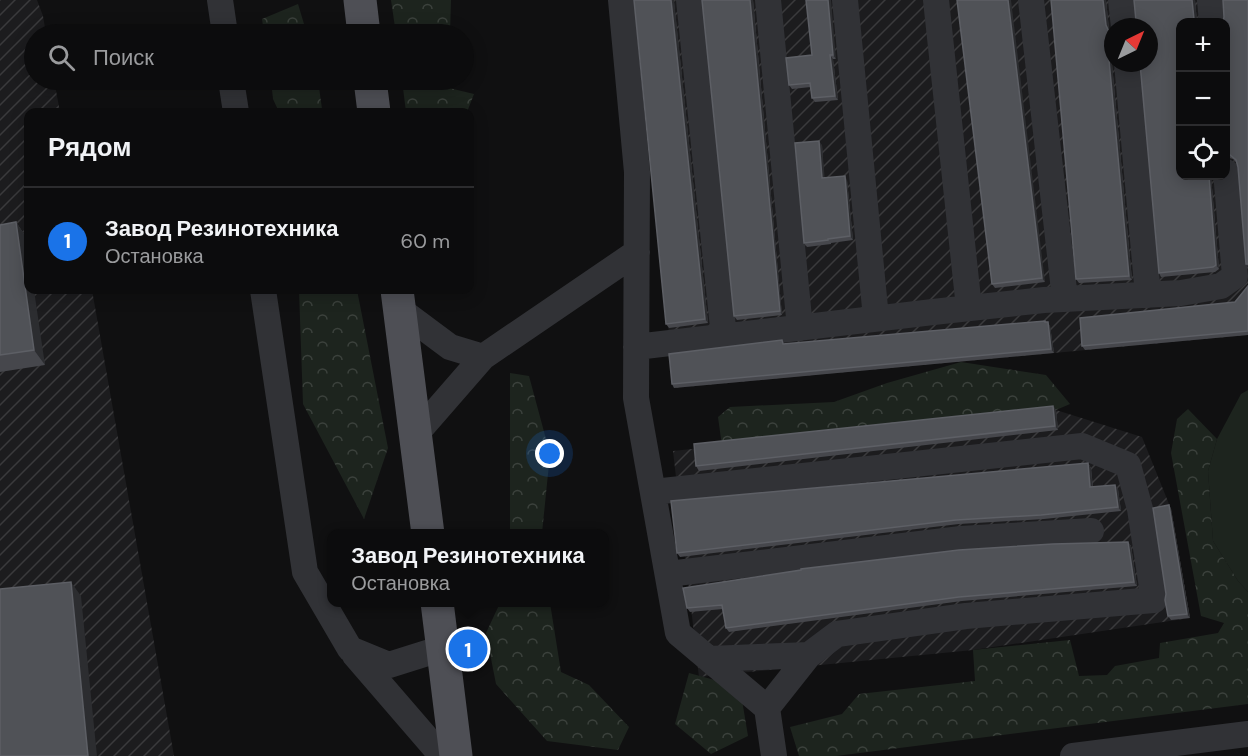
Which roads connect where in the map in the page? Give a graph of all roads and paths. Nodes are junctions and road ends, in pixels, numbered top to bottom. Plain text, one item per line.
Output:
1 (220, 0) edge
2 (360, 0) edge
3 (621, 0) edge
4 (689, 0) edge
5 (768, 0) edge
6 (845, 0) edge
7 (936, 0) edge
8 (1031, 0) edge
9 (1122, 0) edge
10 (1210, 0) edge
11 (1123, 18) edge
12 (1212, 18) edge
13 (224, 24) edge
14 (363, 24) edge
15 (1128, 72) edge
16 (233, 90) edge
17 (371, 90) edge
18 (235, 108) edge
19 (374, 108) edge
20 (1227, 180) edge
21 (637, 252) junction
22 (264, 294) edge
23 (1148, 295) junction
24 (398, 299) edge
25 (1065, 299) junction
26 (969, 308) junction
27 (876, 318) junction
28 (800, 328) junction
29 (724, 337) junction
30 (636, 347) junction
31 (483, 357) junction
32 (416, 434) junction
33 (653, 492) junction
34 (427, 529) edge
35 (1091, 531) dead end
36 (668, 574) junction
37 (438, 607) edge
38 (443, 648) junction
39 (350, 649) junction
40 (809, 655) junction
41 (709, 659) junction
42 (767, 708) junction
43 (1248, 734) edge
44 (442, 756) edge
45 (456, 756) edge
46 (774, 756) edge
47 (1073, 756) edge

1 - 13 street
2 - 14 main road
3 - 21 street
4 - 29 street
5 - 28 street
6 - 27 street
7 - 26 street
8 - 25 street
9 - 11 street
10 - 12 street
15 - 23 street
16 - 18 street
17 - 19 main road
20 - 23 street
21 - 30 street
21 - 31 street
22 - 39 street
23 - 25 street
24 - 31 street
24 - 32 main road
25 - 26 street
26 - 27 street
27 - 28 street
28 - 29 street
29 - 30 street
30 - 33 street
31 - 32 street
32 - 34 main road
33 - 36 street
33 - 40 street
35 - 36 street
36 - 41 street
37 - 38 main road
38 - 39 street
38 - 45 main road
39 - 44 street
40 - 41 street
40 - 42 street
41 - 42 street
42 - 46 street
43 - 47 street

